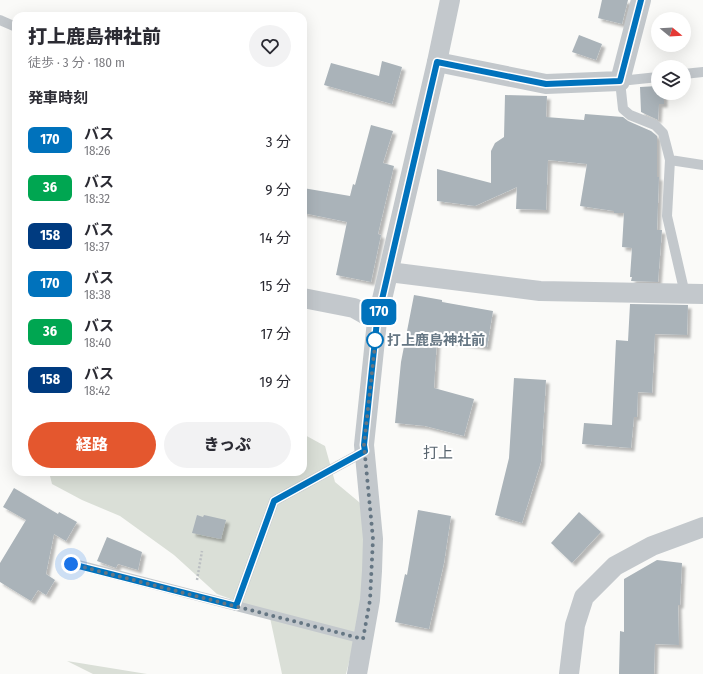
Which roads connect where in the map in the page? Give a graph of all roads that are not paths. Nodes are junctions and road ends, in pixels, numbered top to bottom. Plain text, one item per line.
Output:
1 (450, 0) edge
2 (641, 0) edge
3 (0, 20) edge
4 (12, 25) edge
5 (437, 62) junction
6 (703, 72) edge
7 (691, 73) edge
8 (651, 78) edge
9 (620, 81) junction
10 (670, 160) junction
11 (703, 165) edge
12 (388, 272) junction
13 (694, 294) edge
14 (307, 299) edge
15 (377, 321) junction
16 (365, 451) junction
17 (703, 528) edge
18 (71, 564) dead end
19 (236, 606) junction
20 (363, 639) junction
21 (356, 674) edge
22 (569, 674) edge

1 - 5 street
2 - 9 street
3 - 4 lane
5 - 9 street
5 - 12 street
6 - 7 lane
8 - 9 lane
9 - 10 lane
10 - 11 lane
10 - 13 lane
12 - 13 street
12 - 15 street
14 - 15 street
15 - 16 street
16 - 19 lane
16 - 20 street
17 - 22 street
18 - 19 lane
19 - 20 lane
20 - 21 street

